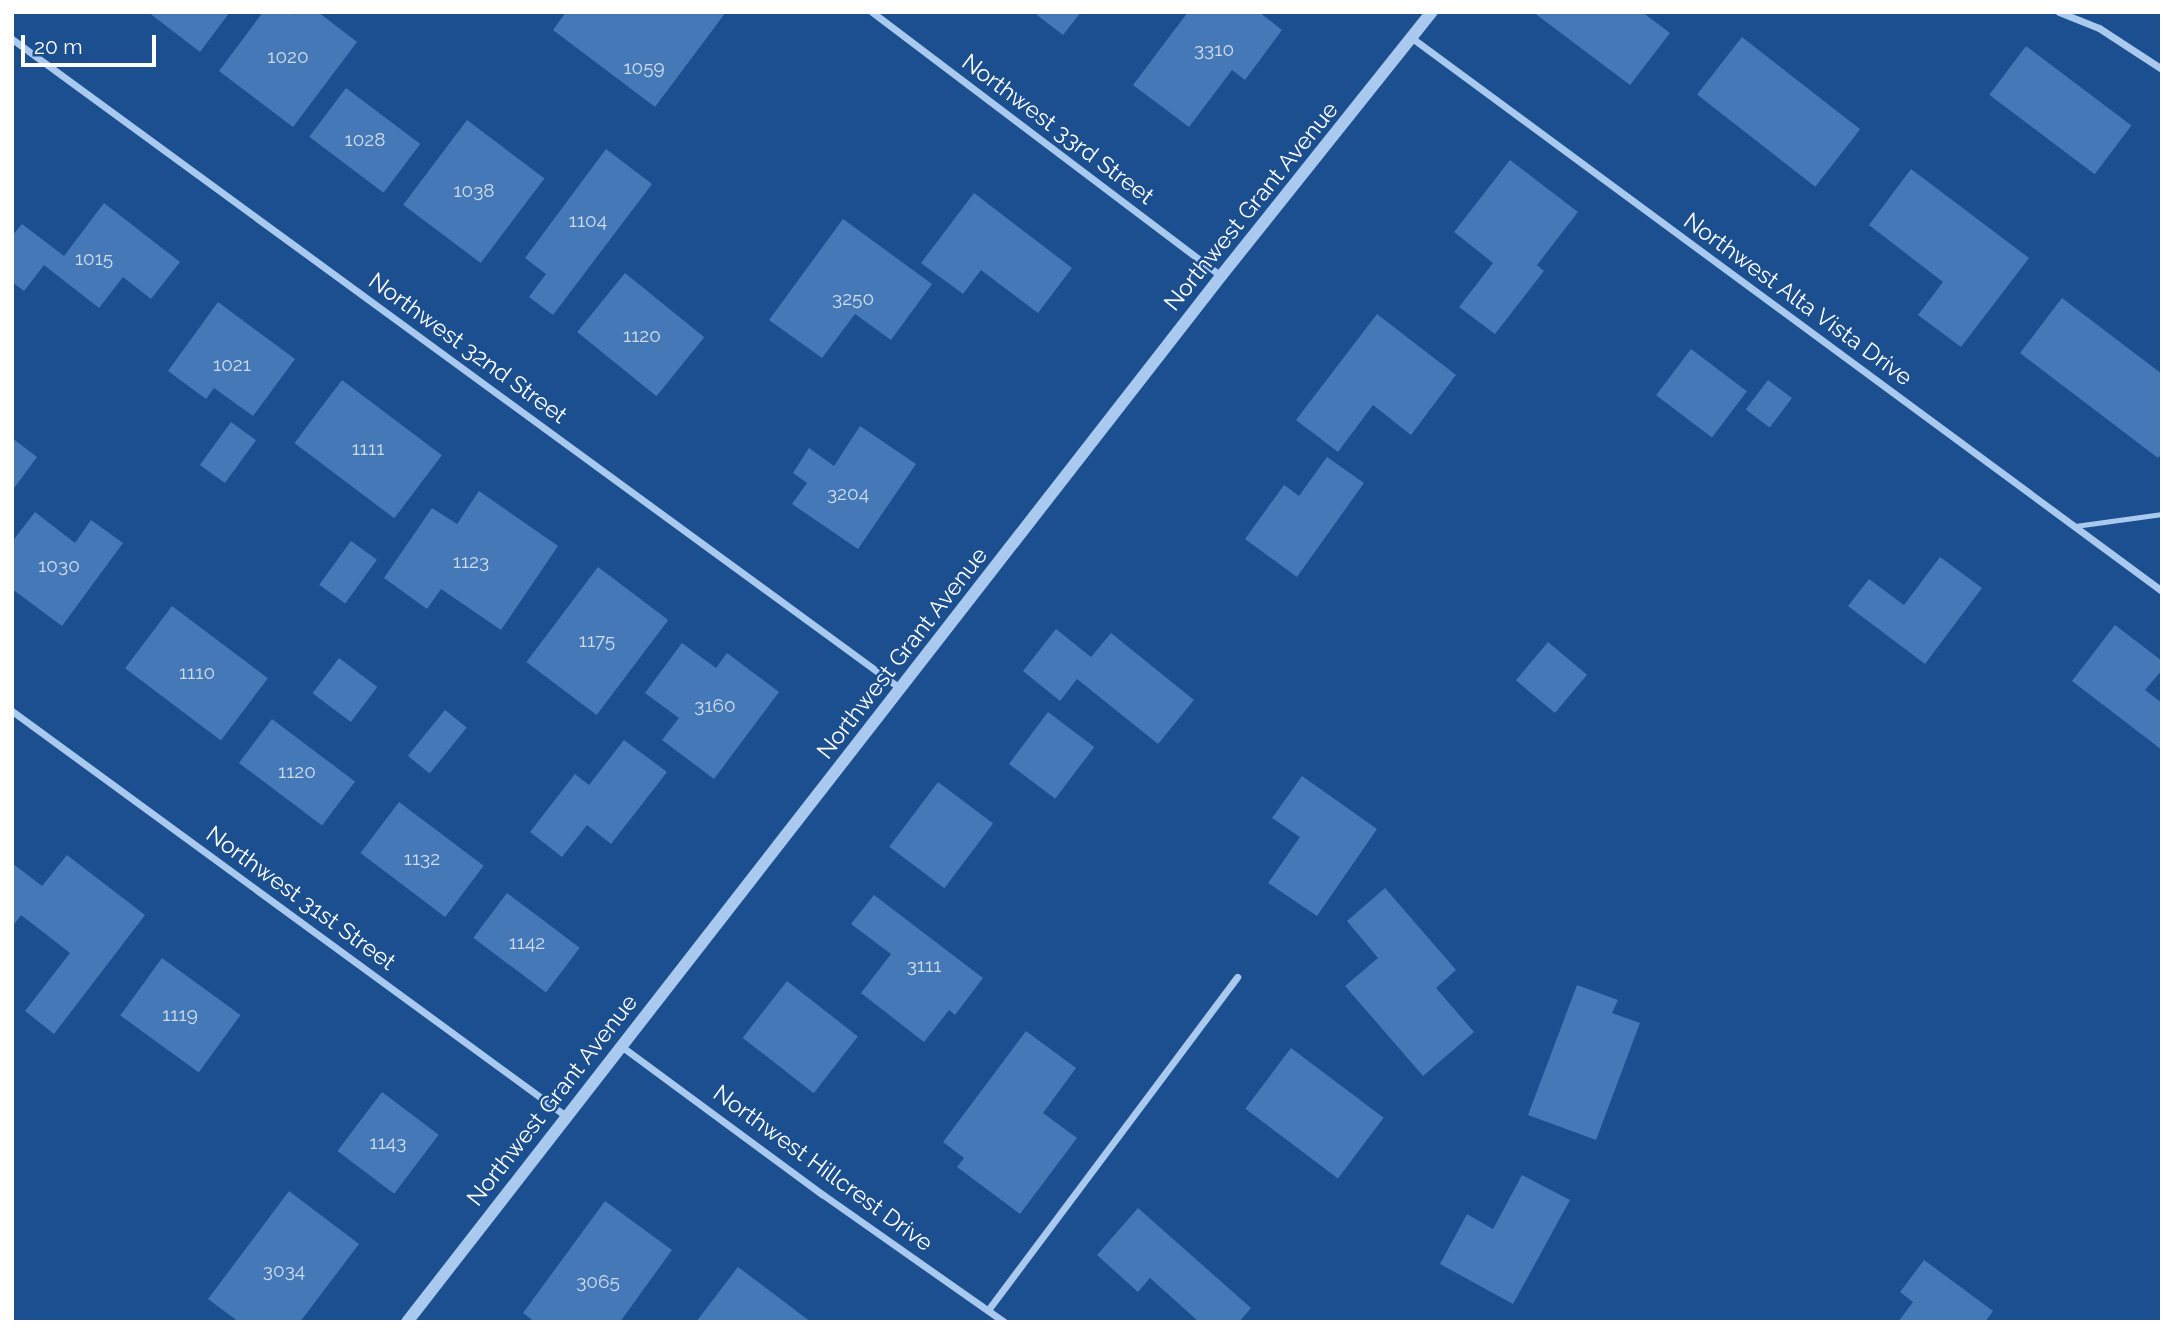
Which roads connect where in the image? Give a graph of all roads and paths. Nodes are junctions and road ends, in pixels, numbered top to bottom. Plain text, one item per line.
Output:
1 (872, 12) edge
2 (1432, 12) edge
3 (2059, 12) edge
4 (1412, 38) junction
5 (12, 39) edge
6 (2162, 69) edge
7 (1221, 276) junction
8 (2162, 514) edge
9 (2074, 526) junction
10 (2162, 591) edge
11 (901, 689) junction
12 (12, 711) edge
13 (1237, 977) dead end
14 (620, 1045) junction
15 (566, 1116) junction
16 (988, 1310) junction
17 (407, 1322) edge
18 (1004, 1322) edge

1 - 7 street, Northwest 33rd Street
2 - 4 street, Northwest Grant Avenue
3 - 6 street
4 - 7 street, Northwest Grant Avenue
4 - 9 street, Northwest Alta Vista Drive
5 - 11 street, Northwest 32nd Street
7 - 11 street, Northwest Grant Avenue
8 - 9 lane
9 - 10 street, Northwest Alta Vista Drive
11 - 14 street, Northwest Grant Avenue
12 - 15 street, Northwest 31st Street
13 - 16 street
14 - 15 street, Northwest Grant Avenue
14 - 16 street, Northwest Hillcrest Drive
15 - 17 street, Northwest Grant Avenue
16 - 18 street, Northwest Hillcrest Drive

